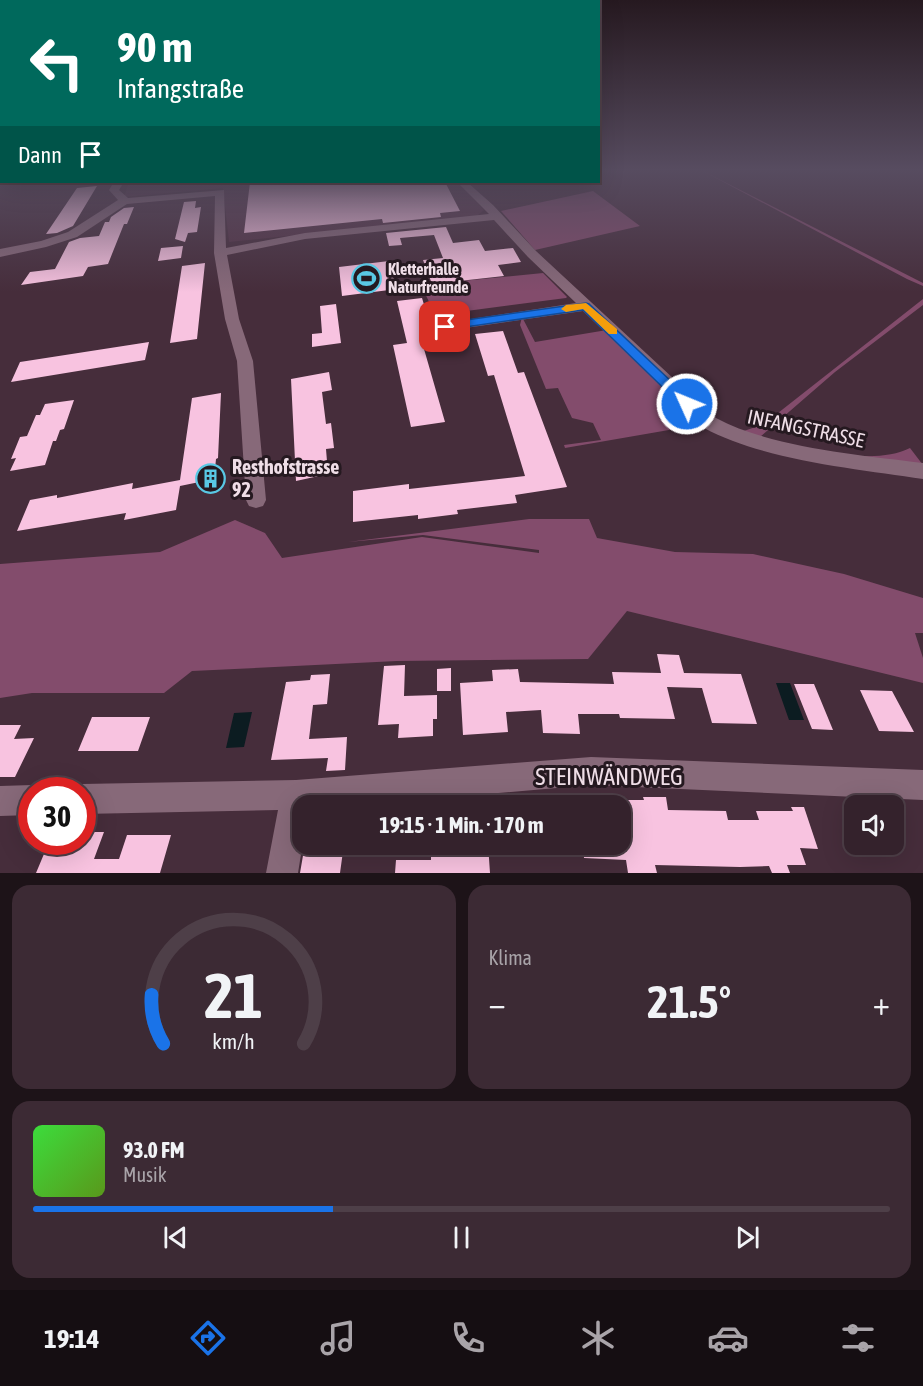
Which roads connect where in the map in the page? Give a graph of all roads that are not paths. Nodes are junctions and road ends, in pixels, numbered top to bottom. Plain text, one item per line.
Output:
1 (106, 210) edge
2 (220, 210) edge
3 (491, 210) edge
4 (497, 216) junction
5 (0, 253) edge
6 (220, 253) junction
7 (586, 306) junction
8 (445, 327) dead end
9 (923, 471) edge
10 (256, 500) dead end
11 (923, 785) edge
12 (292, 795) edge
13 (296, 795) edge
14 (96, 799) edge
15 (18, 800) edge
16 (0, 801) edge
17 (292, 817) edge
18 (282, 873) edge

1 - 5 street
2 - 6 street
3 - 4 street, INFANGSTRASSE
4 - 6 street
4 - 7 street, INFANGSTRASSE
6 - 10 street
7 - 8 street
7 - 9 street, INFANGSTRASSE
11 - 13 street, STEINWÄNDWEG
12 - 14 street, STEINWÄNDWEG
15 - 16 street
17 - 18 street

